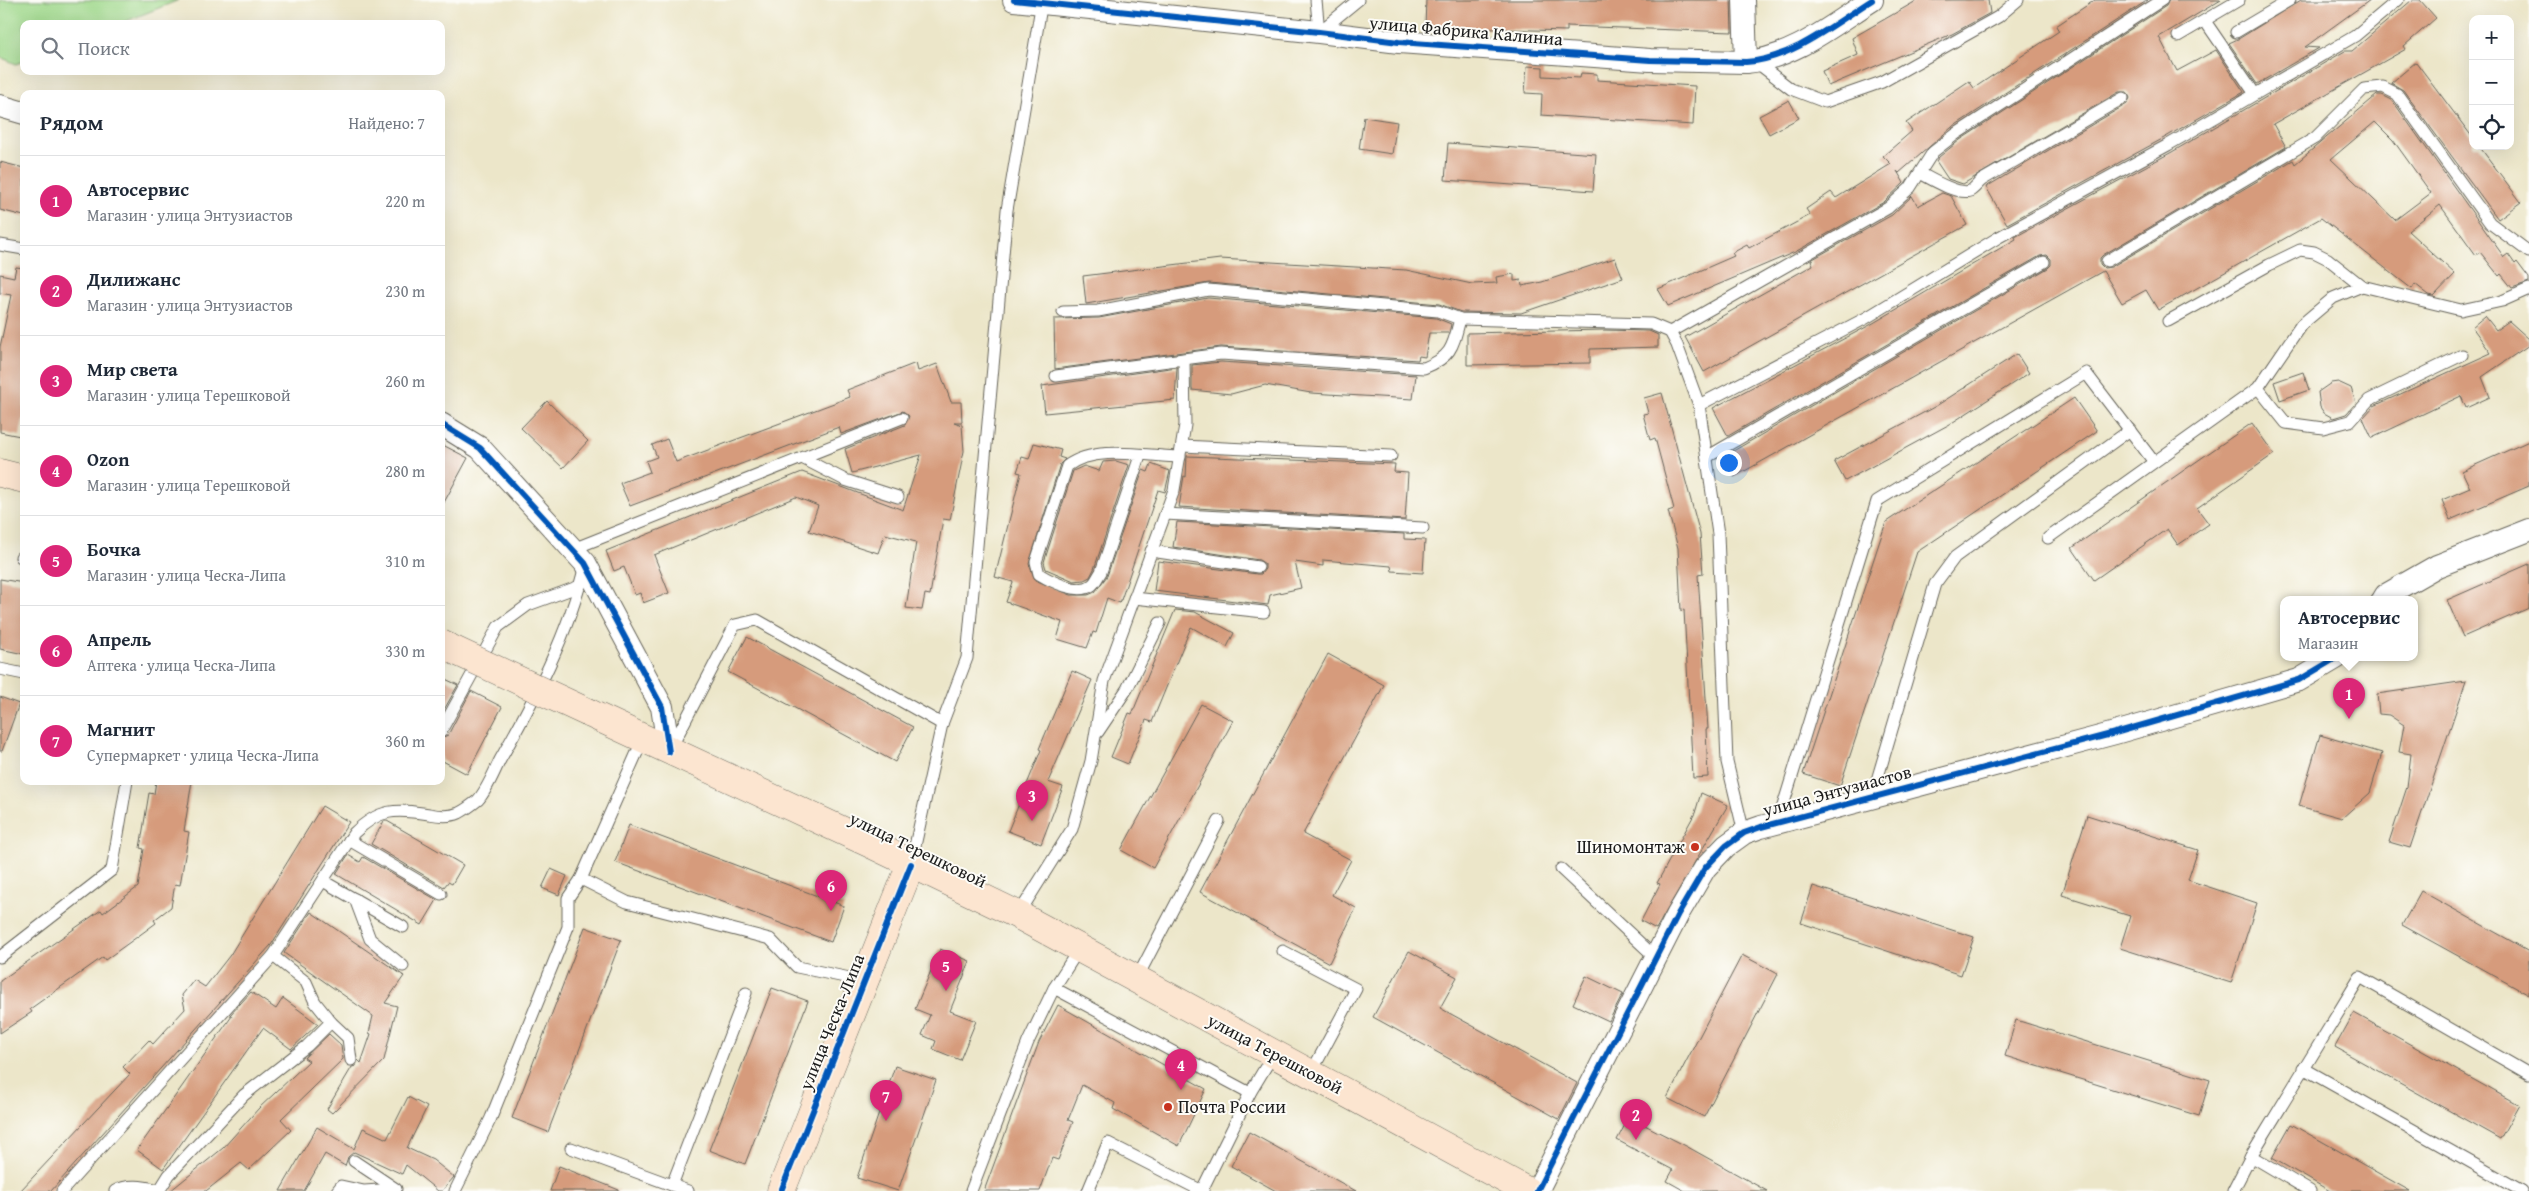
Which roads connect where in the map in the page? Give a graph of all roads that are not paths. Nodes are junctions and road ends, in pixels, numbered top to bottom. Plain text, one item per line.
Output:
1 (1014, 0) edge
2 (1316, 0) edge
3 (1358, 0) edge
4 (1744, 0) edge
5 (1872, 0) edge
6 (2018, 0) edge
7 (2162, 0) edge
8 (2239, 0) edge
9 (2290, 0) edge
10 (2398, 0) edge
11 (1042, 2) junction
12 (2205, 21) junction
13 (1319, 32) junction
14 (2236, 32) dead end
15 (2178, 36) dead end
16 (1751, 62) junction
17 (2255, 94) junction
18 (2124, 98) dead end
19 (0, 106) edge
20 (20, 112) edge
21 (1920, 173) junction
22 (0, 244) edge
23 (20, 248) edge
24 (2529, 252) edge
25 (2107, 261) dead end
26 (2044, 262) dead end
27 (2362, 286) junction
28 (2529, 288) edge
29 (1062, 312) dead end
30 (1460, 319) junction
31 (2168, 322) dead end
32 (1670, 332) junction
33 (2462, 355) dead end
34 (1184, 359) junction
35 (1056, 376) dead end
36 (2258, 388) junction
37 (1699, 405) junction
38 (902, 418) dead end
39 (445, 426) edge
40 (2130, 430) junction
41 (1181, 452) junction
42 (1140, 456) junction
43 (1391, 456) dead end
44 (802, 458) junction
45 (1707, 458) junction
46 (2154, 462) junction
47 (0, 472) edge
48 (20, 478) edge
49 (898, 497) dead end
50 (1165, 514) junction
51 (1423, 528) dead end
52 (2529, 530) edge
53 (2048, 538) dead end
54 (1151, 551) junction
55 (579, 556) junction
56 (1258, 567) dead end
57 (580, 586) junction
58 (2385, 596) edge
59 (1134, 598) junction
60 (1264, 612) dead end
61 (1160, 623) dead end
62 (445, 646) edge
63 (2331, 661) edge
64 (0, 670) edge
65 (20, 673) edge
66 (445, 724) edge
67 (942, 724) junction
68 (1095, 736) junction
69 (643, 739) junction
70 (669, 752) junction
71 (126, 785) edge
72 (1872, 797) junction
73 (1219, 821) dead end
74 (1778, 822) junction
75 (1744, 833) junction
76 (349, 840) junction
77 (911, 864) junction
78 (1561, 868) dead end
79 (581, 879) junction
80 (322, 881) junction
81 (441, 894) dead end
82 (355, 900) junction
83 (1018, 915) junction
84 (403, 927) dead end
85 (1079, 949) junction
86 (1283, 951) dead end
87 (273, 956) junction
88 (0, 957) edge
89 (1655, 957) junction
90 (403, 966) dead end
91 (1136, 980) junction
92 (864, 981) junction
93 (1054, 988) junction
94 (746, 993) dead end
95 (331, 1022) junction
96 (1274, 1053) junction
97 (351, 1060) dead end
98 (2303, 1068) junction
99 (1311, 1073) junction
100 (2529, 1074) edge
101 (1250, 1092) junction
102 (571, 1148) dead end
103 (2250, 1156) junction
104 (354, 1161) dead end
105 (672, 1185) junction
106 (399, 1190) edge
107 (62, 1191) edge
108 (114, 1191) edge
109 (159, 1191) edge
110 (337, 1191) edge
111 (455, 1191) edge
112 (688, 1191) edge
113 (781, 1191) edge
114 (971, 1191) edge
115 (1088, 1191) edge
116 (1203, 1191) edge
117 (1527, 1191) edge
118 (1537, 1191) edge
119 (2233, 1191) edge
120 (2310, 1191) edge
121 (2522, 1191) edge

1 - 11 street, улица Фабрика Калиниа
2 - 13 lane
3 - 13 lane
4 - 16 street
5 - 16 street, улица Фабрика Калиниа
6 - 16 lane
7 - 21 lane
8 - 12 lane
9 - 14 lane
10 - 17 lane
11 - 13 street, улица Фабрика Калиниа
11 - 67 lane
12 - 15 lane
12 - 17 lane
13 - 16 street, улица Фабрика Калиниа
17 - 37 lane
18 - 21 lane
19 - 20 street
21 - 32 lane
22 - 23 lane
24 - 25 lane
26 - 45 lane
27 - 28 lane
27 - 31 lane
27 - 36 lane
29 - 30 lane
30 - 32 lane
30 - 34 lane
32 - 37 lane
33 - 36 lane
34 - 35 lane
34 - 41 lane
36 - 46 lane
37 - 45 lane
38 - 44 lane
39 - 55 street
40 - 46 lane
40 - 72 lane
40 - 74 lane
41 - 42 lane
41 - 43 lane
41 - 50 lane
42 - 42 lane
44 - 49 lane
44 - 55 lane
45 - 75 lane
46 - 53 lane
47 - 48 main road
50 - 51 lane
50 - 54 lane
52 - 58 street
54 - 56 lane
54 - 59 lane
55 - 57 lane
55 - 70 street
57 - 66 lane
57 - 76 lane
59 - 60 lane
59 - 68 lane
61 - 68 lane
62 - 69 main road, улица Терешковой, bridge
63 - 72 street, улица Энтузиастов
64 - 65 lane
67 - 70 lane
67 - 77 lane
68 - 83 lane
69 - 70 main road, улица Терешковой
69 - 79 lane
70 - 77 main road, улица Терешковой
71 - 88 lane
72 - 74 street, улица Энтузиастов
73 - 91 lane
74 - 75 street, улица Энтузиастов
75 - 89 street, улица Энтузиастов
76 - 80 lane
76 - 81 lane
77 - 83 main road, улица Терешковой
77 - 92 main road, улица Ческа-Липа
78 - 89 lane
79 - 92 lane
79 - 111 lane
80 - 82 lane
80 - 87 lane
82 - 84 lane
82 - 90 lane
83 - 85 main road, улица Терешковой
85 - 91 main road, улица Терешковой
85 - 93 lane
86 - 99 lane
87 - 95 lane
87 - 107 lane
89 - 118 street, улица Энтузиастов
91 - 96 main road, улица Терешковой
92 - 113 main road, улица Ческа-Липа
93 - 101 lane
93 - 114 lane
94 - 105 lane
95 - 97 lane
95 - 109 lane
96 - 99 main road, улица Терешковой
96 - 101 lane
98 - 100 lane
98 - 103 lane
98 - 121 lane
99 - 117 main road, улица Терешковой
101 - 116 lane
102 - 105 lane
103 - 119 lane
103 - 120 lane
104 - 106 lane
105 - 112 lane
106 - 110 lane
108 - 109 lane
115 - 116 lane

